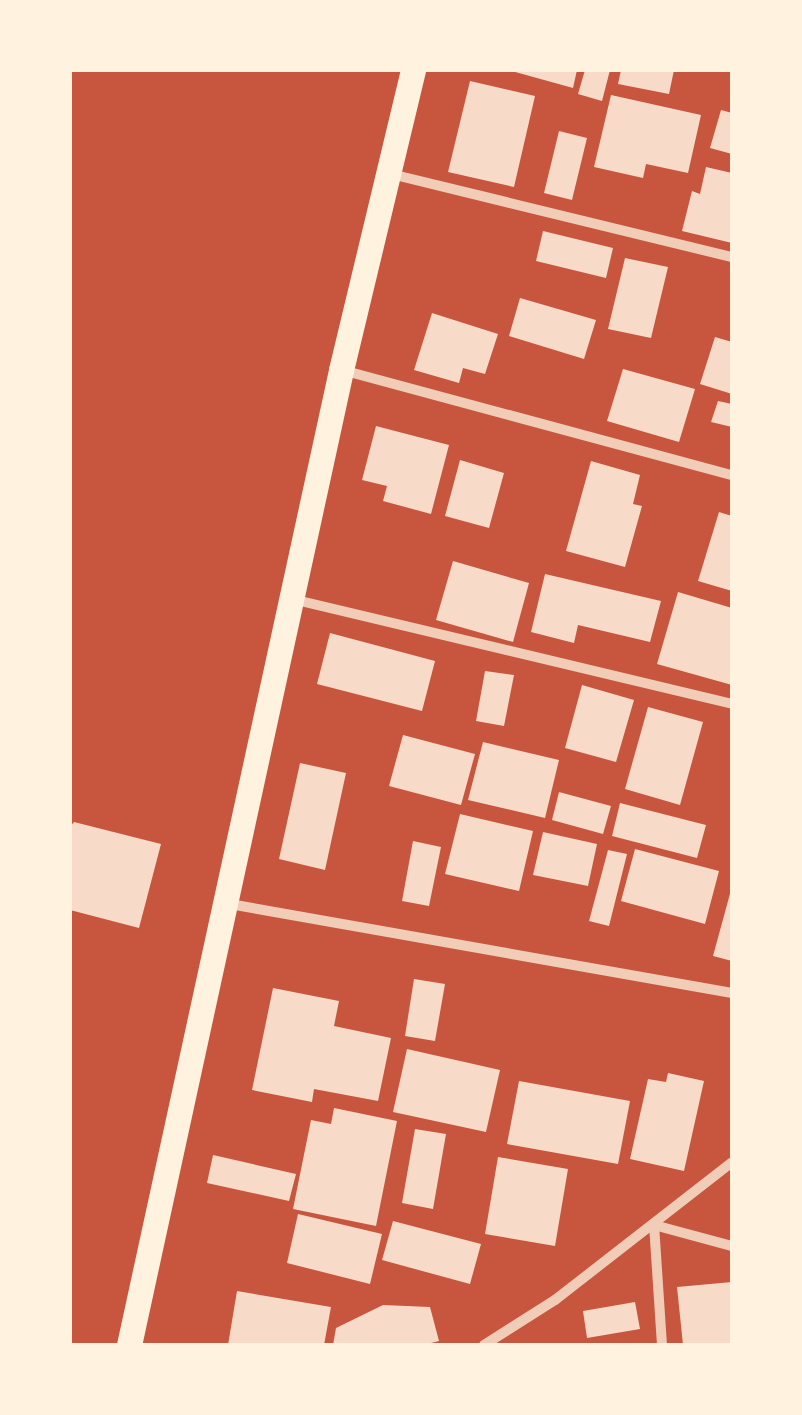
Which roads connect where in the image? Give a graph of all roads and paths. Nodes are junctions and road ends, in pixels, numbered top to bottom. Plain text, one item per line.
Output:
1 (413, 70) edge
2 (390, 173) junction
3 (732, 256) edge
4 (341, 370) junction
5 (732, 475) edge
6 (290, 598) junction
7 (732, 704) edge
8 (223, 903) junction
9 (732, 994) edge
10 (732, 1162) edge
11 (654, 1225) junction
12 (732, 1246) edge
13 (129, 1345) edge
14 (484, 1345) edge
15 (662, 1345) edge

1 - 2 main road
2 - 3 street
2 - 4 main road
4 - 5 street
4 - 6 main road
6 - 7 street
6 - 8 main road
8 - 9 street
8 - 13 main road
10 - 11 street
11 - 12 street
11 - 14 street
11 - 15 street

